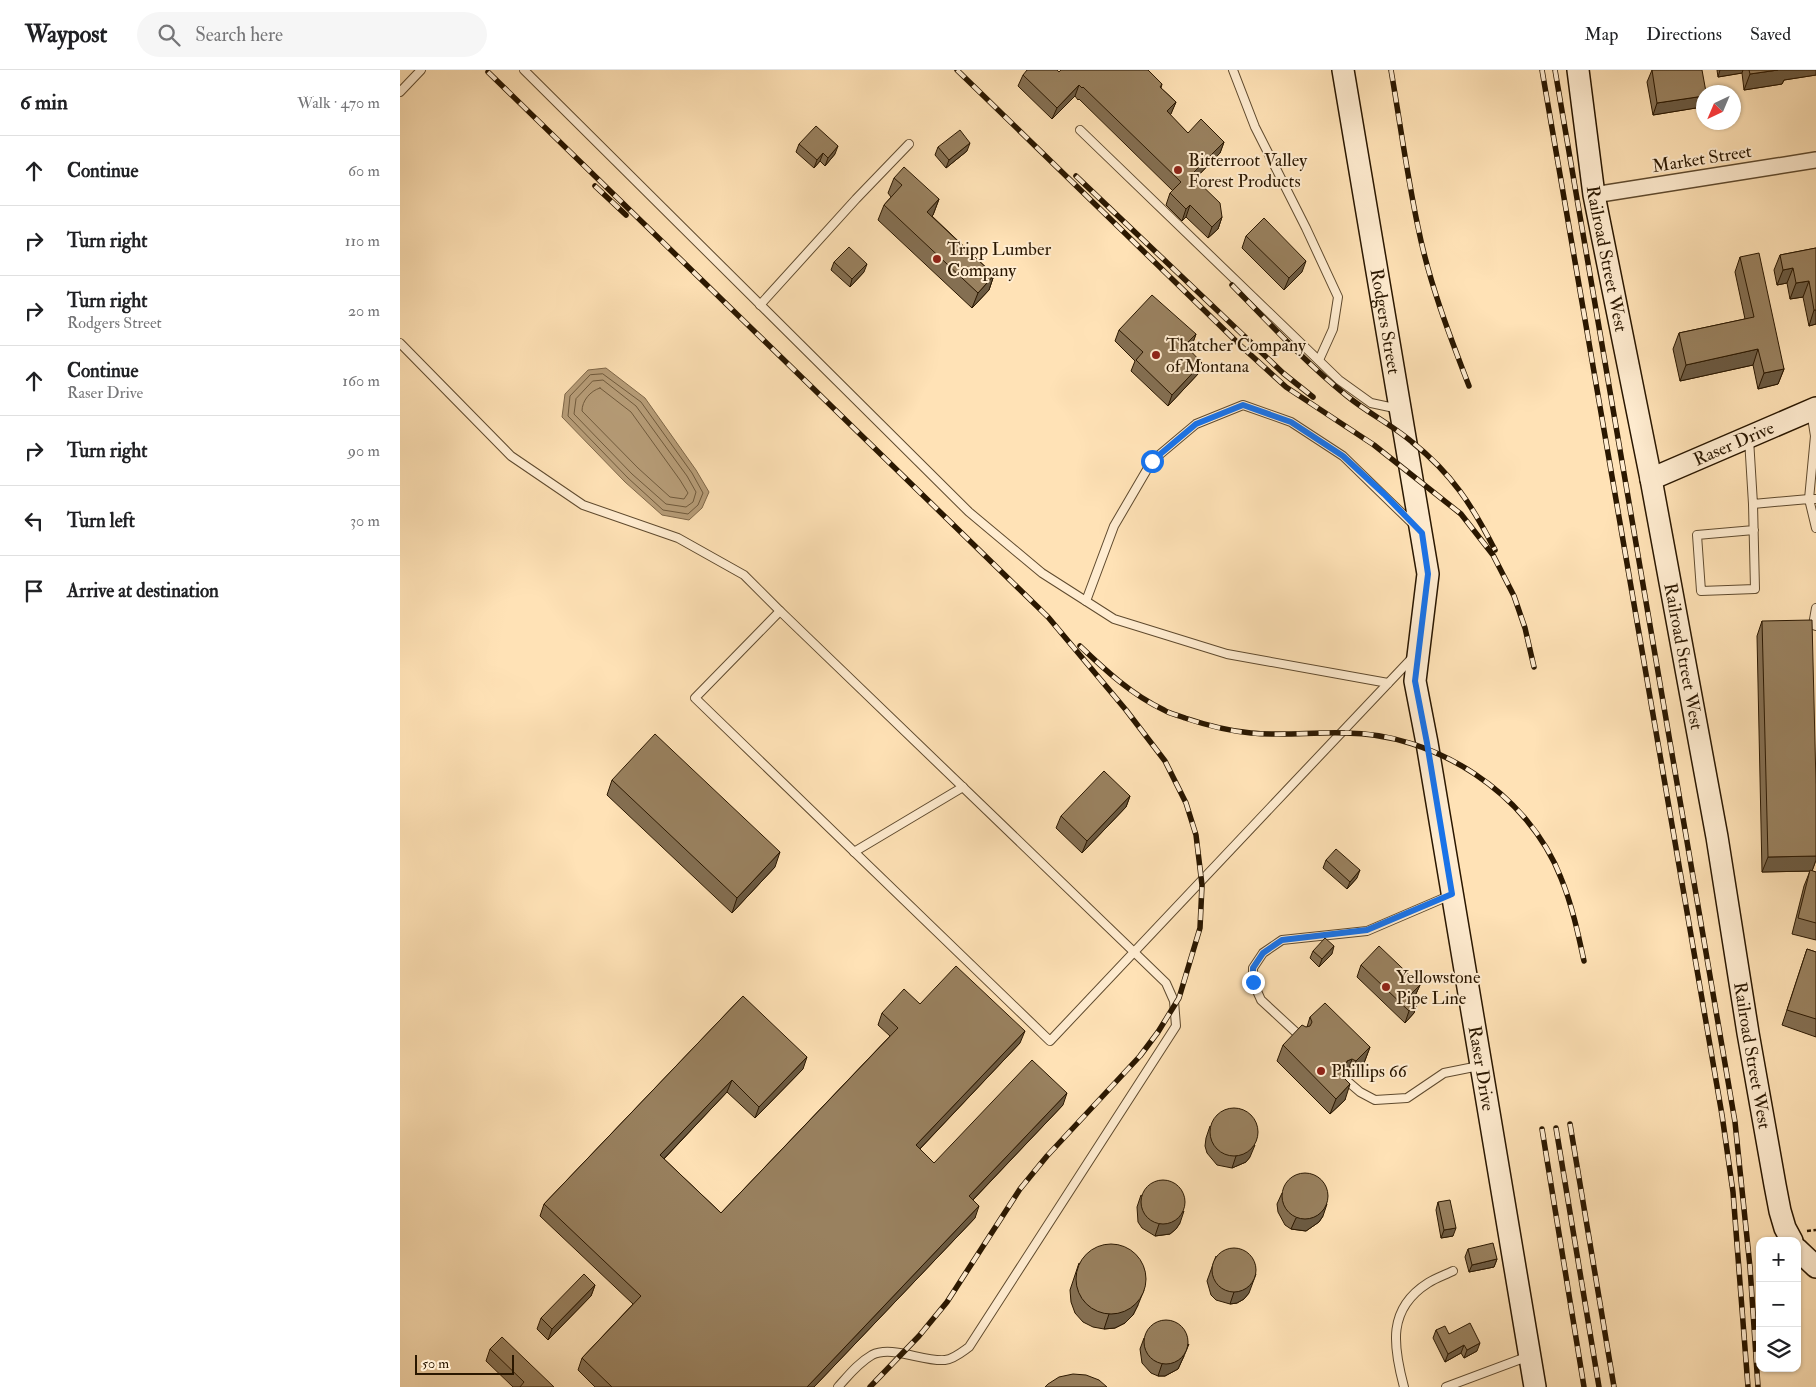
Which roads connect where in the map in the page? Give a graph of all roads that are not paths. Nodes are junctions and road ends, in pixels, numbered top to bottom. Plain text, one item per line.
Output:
1 (421, 70) edge
2 (524, 70) edge
3 (1233, 70) edge
4 (1343, 70) edge
5 (1578, 70) edge
6 (400, 92) edge
7 (1080, 130) dead end
8 (910, 144) dead end
9 (1816, 160) edge
10 (1594, 195) junction
11 (760, 305) junction
12 (400, 342) edge
13 (1319, 360) junction
14 (1813, 409) edge
15 (1401, 410) junction
16 (1815, 436) edge
17 (1749, 437) junction
18 (1651, 479) junction
19 (1812, 499) edge
20 (1753, 504) junction
21 (1816, 528) edge
22 (1754, 530) junction
23 (1422, 533) junction
24 (1428, 574) joint
25 (1086, 601) junction
26 (1816, 608) edge
27 (780, 612) junction
28 (1816, 626) edge
29 (1419, 650) junction
30 (1388, 683) junction
31 (963, 787) junction
32 (854, 852) junction
33 (1452, 894) junction
34 (1134, 952) junction
35 (1301, 1037) edge
36 (1481, 1066) junction
37 (1346, 1080) edge
38 (1796, 1237) edge
39 (1801, 1243) edge
40 (1816, 1267) edge
41 (1453, 1271) dead end
42 (1528, 1356) junction
43 (838, 1387) edge
44 (1404, 1387) edge
45 (1446, 1387) edge
46 (1535, 1387) edge

1 - 6 lane
2 - 11 lane
3 - 13 lane
4 - 15 street, Rodgers Street
5 - 10 street, Railroad Street West
7 - 13 lane
8 - 11 lane
9 - 10 street, Market Street
10 - 18 street, Railroad Street West
11 - 25 lane
12 - 27 lane
13 - 15 lane
14 - 16 lane
14 - 17 street, Raser Drive
15 - 23 street, Rodgers Street
16 - 19 lane
17 - 18 street, Raser Drive
17 - 20 lane
18 - 38 street, Railroad Street West
19 - 20 lane
19 - 21 lane
20 - 22 lane
22 - 22 lane
23 - 24 street, Rodgers Street
23 - 25 lane
24 - 29 street, Raser Drive
25 - 30 lane
26 - 28 lane
27 - 31 lane
27 - 32 lane
29 - 30 lane
29 - 33 street, Raser Drive
30 - 34 lane
31 - 32 lane
31 - 34 lane
32 - 34 lane
33 - 35 lane
33 - 36 street, Raser Drive
34 - 43 lane
36 - 37 lane
36 - 42 street, Raser Drive
39 - 40 street, Railroad Street West
41 - 44 lane
42 - 45 lane
42 - 46 street, Raser Drive

